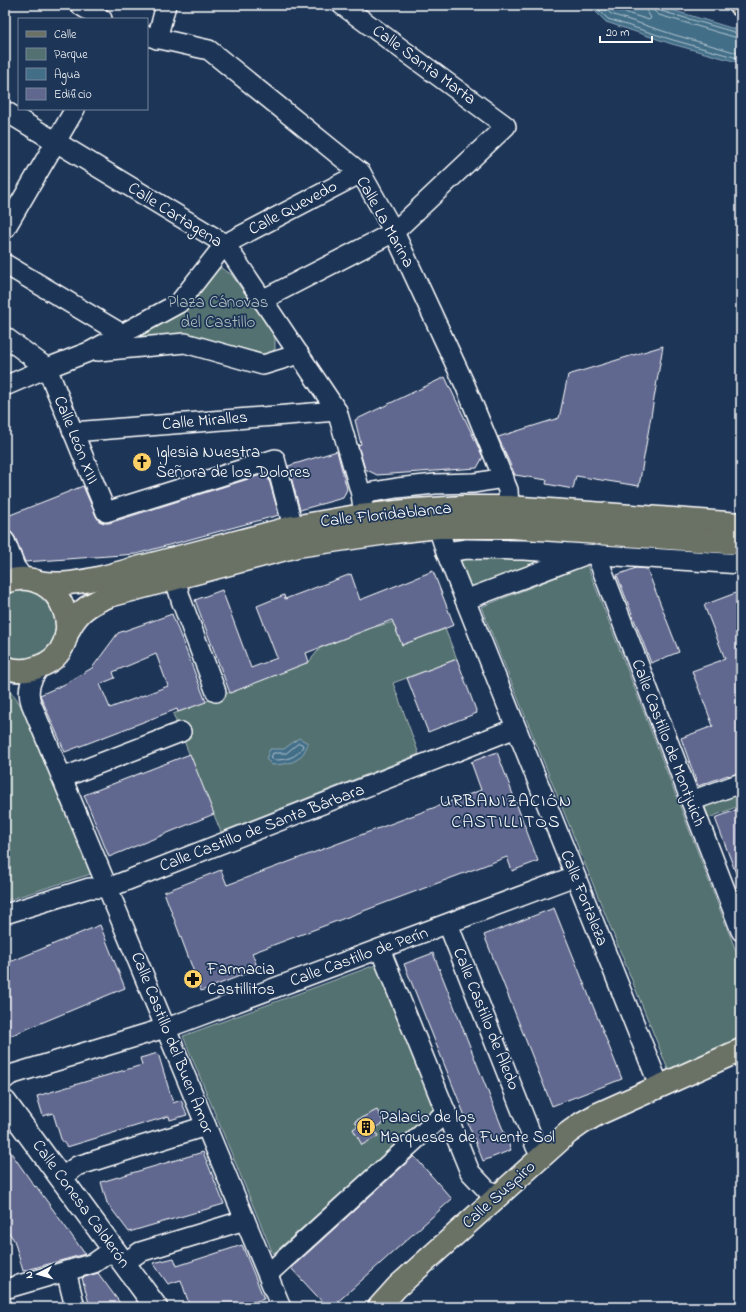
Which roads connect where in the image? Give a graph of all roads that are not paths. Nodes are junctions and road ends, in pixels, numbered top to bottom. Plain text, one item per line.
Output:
1 (80, 5) edge
2 (166, 5) edge
3 (342, 5) edge
4 (100, 18) edge
5 (152, 38) edge
6 (74, 110) edge
7 (5, 111) edge
8 (56, 142) junction
9 (361, 173) junction
10 (5, 229) edge
11 (394, 232) junction
12 (225, 244) junction
13 (5, 264) edge
14 (262, 300) junction
15 (122, 334) junction
16 (5, 337) edge
17 (91, 351) junction
18 (299, 354) junction
19 (47, 368) junction
20 (5, 386) edge
21 (337, 411) junction
22 (72, 432) junction
23 (504, 478) junction
24 (362, 505) junction
25 (509, 507) junction
26 (741, 524) edge
27 (293, 526) junction
28 (438, 528) junction
29 (5, 541) edge
30 (741, 543) edge
31 (446, 552) junction
32 (592, 554) junction
33 (741, 564) edge
34 (175, 578) junction
35 (17, 580) edge
36 (466, 600) junction
37 (66, 636) junction
38 (41, 666) junction
39 (5, 667) edge
40 (216, 692) dead end
41 (516, 728) junction
42 (181, 732) dead end
43 (62, 778) junction
44 (741, 783) edge
45 (691, 801) junction
46 (575, 876) junction
47 (108, 888) junction
48 (5, 914) edge
49 (448, 924) junction
50 (741, 931) edge
51 (380, 949) junction
52 (166, 1028) junction
53 (741, 1050) edge
54 (5, 1079) edge
55 (663, 1085) junction
56 (5, 1102) edge
57 (446, 1112) junction
58 (206, 1126) junction
59 (549, 1150) junction
60 (61, 1178) junction
61 (500, 1194) junction
62 (245, 1220) junction
63 (119, 1256) junction
64 (66, 1271) junction
65 (268, 1274) junction
66 (5, 1289) edge
67 (75, 1307) edge
68 (156, 1307) edge
69 (281, 1307) edge
70 (379, 1307) edge

1 - 4 street
2 - 5 street
3 - 11 street, Calle Santa Marta
5 - 9 street, Calle La Marina
6 - 8 street
7 - 8 street, Calle Cartagena
8 - 10 street
8 - 12 street, Calle Cartagena
9 - 11 street, Calle La Marina
9 - 12 street, Calle Quevedo
11 - 14 street
11 - 23 street, Calle La Marina
12 - 14 street, Calle Cartagena
12 - 15 street
13 - 15 street
14 - 18 street, Calle Cartagena
15 - 17 street
16 - 19 street
17 - 18 street
17 - 19 street
18 - 21 street, Calle Cartagena
19 - 20 street
19 - 22 street, Calle León XIII
21 - 22 street, Calle Miralles
21 - 24 street, Calle Cartagena
22 - 27 street, Calle León XIII
23 - 24 street
23 - 25 street, Calle La Marina
24 - 25 main road, Calle Floridablanca
24 - 27 main road, Calle Floridablanca
25 - 26 main road, Calle Floridablanca
27 - 35 main road, Calle Floridablanca
28 - 30 main road, Calle Floridablanca
28 - 31 street, Calle Fortaleza
28 - 34 main road, Calle Floridablanca
29 - 35 street
31 - 32 street
31 - 36 street, Calle Fortaleza
32 - 33 street
32 - 36 street
32 - 45 street, Calle Castillo de Montjuich
34 - 37 main road, Calle Floridablanca
34 - 40 street
35 - 37 main road
36 - 41 street, Calle Fortaleza
37 - 38 main road, Calle Floridablanca
38 - 39 main road
38 - 43 street, Calle Castillo del Buen Amor
41 - 46 street, Calle Fortaleza
41 - 47 street, Calle Castillo de Santa Bárbara
42 - 43 street
43 - 47 street, Calle Castillo del Buen Amor
44 - 45 street
45 - 50 street, Calle Castillo de Montjuich
46 - 49 street, Calle Castillo de Perín
46 - 55 street, Calle Fortaleza
47 - 48 street, Calle Castillo de Santa Bárbara
47 - 52 street, Calle Castillo del Buen Amor
49 - 51 street, Calle Castillo de Perín
49 - 59 street, Calle Castillo de Aledo
51 - 52 street, Calle Castillo de Perín
51 - 57 street
52 - 54 street, Calle Castillo de Perín
52 - 58 street, Calle Castillo del Buen Amor
53 - 55 main road, Calle Suspiro
55 - 59 main road, Calle Suspiro
56 - 60 main road, Calle Conesa Calderón
57 - 61 street
57 - 65 street
58 - 60 street
58 - 62 street, Calle Castillo del Buen Amor
59 - 61 main road, Calle Suspiro
60 - 63 main road, Calle Conesa Calderón
61 - 70 main road, Calle Suspiro
62 - 63 street
62 - 65 street, Calle Castillo del Buen Amor
63 - 64 street
63 - 68 main road, Calle Conesa Calderón
64 - 66 street
64 - 67 street
65 - 69 street, Calle Castillo del Buen Amor

